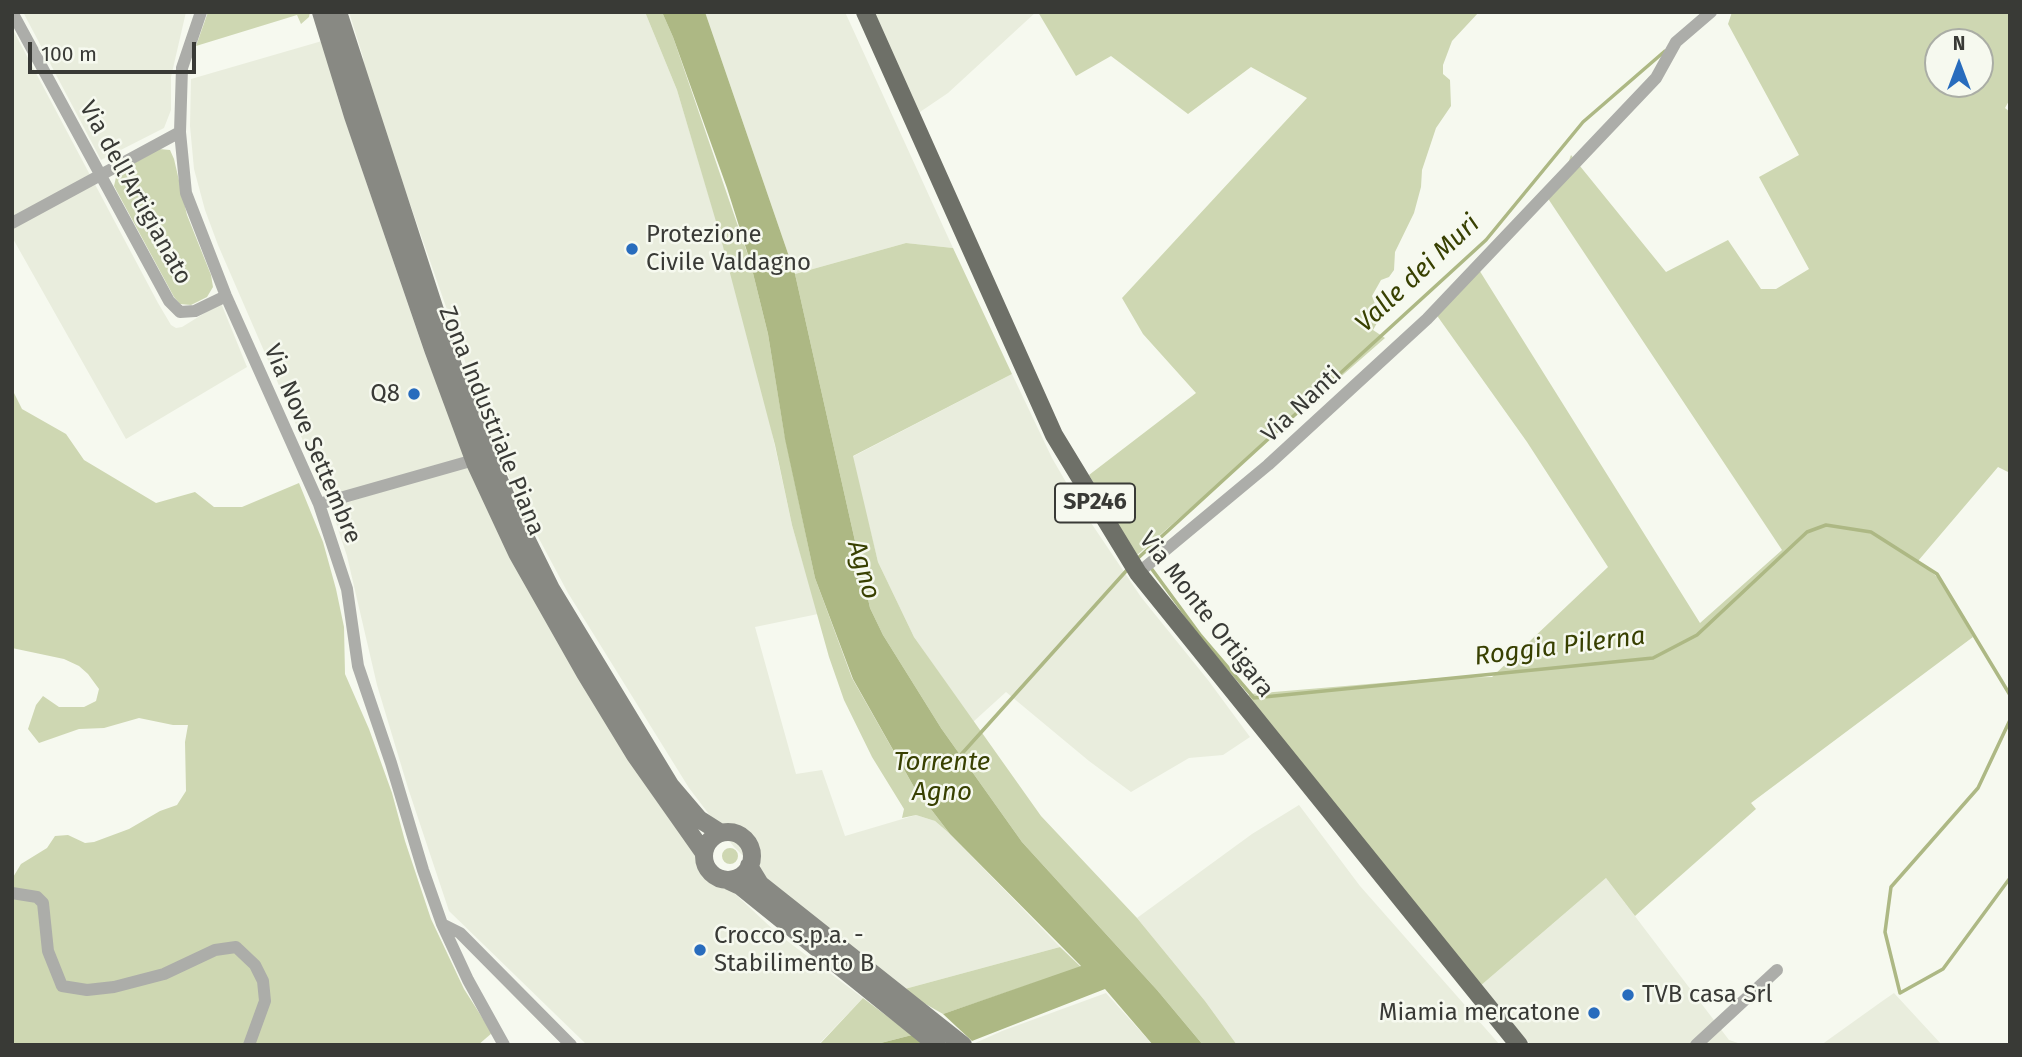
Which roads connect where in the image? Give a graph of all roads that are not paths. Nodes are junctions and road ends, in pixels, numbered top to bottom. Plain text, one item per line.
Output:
1 (12, 12) edge
2 (201, 12) edge
3 (321, 12) edge
4 (338, 12) edge
5 (865, 12) edge
6 (1711, 12) edge
7 (180, 132) junction
8 (102, 174) junction
9 (12, 223) edge
10 (226, 296) junction
11 (474, 460) junction
12 (319, 504) junction
13 (1138, 573) junction
14 (721, 833) junction
15 (704, 853) junction
16 (749, 866) junction
17 (727, 880) junction
18 (12, 893) edge
19 (442, 924) junction
20 (1777, 970) dead end
21 (936, 1037) edge
22 (249, 1045) edge
23 (504, 1045) edge
24 (571, 1045) edge
25 (963, 1045) edge
26 (1519, 1045) edge
27 (1696, 1045) edge

1 - 8 street, Via dell'Artigianato
2 - 7 street, Via Nove Settembre
3 - 11 main road, Zona Industriale Piana
4 - 14 main road, Zona Industriale Piana
5 - 13 main road, Via Monte Ortigara / SP246
6 - 13 street, Via Nanti
7 - 8 street
7 - 10 street, Via Nove Settembre
8 - 9 street
8 - 10 street, Via dell'Artigianato
10 - 12 street, Via Nove Settembre
11 - 12 street
11 - 15 main road, Zona Industriale Piana
12 - 19 street, Via Nove Settembre
13 - 26 main road, Via Monte Ortigara / SP246
14 - 15 main road
14 - 16 main road
15 - 17 main road
16 - 17 main road
16 - 21 main road
17 - 21 main road
18 - 22 street
19 - 23 street, Via Nove Settembre
19 - 24 street
20 - 27 street
21 - 25 main road

